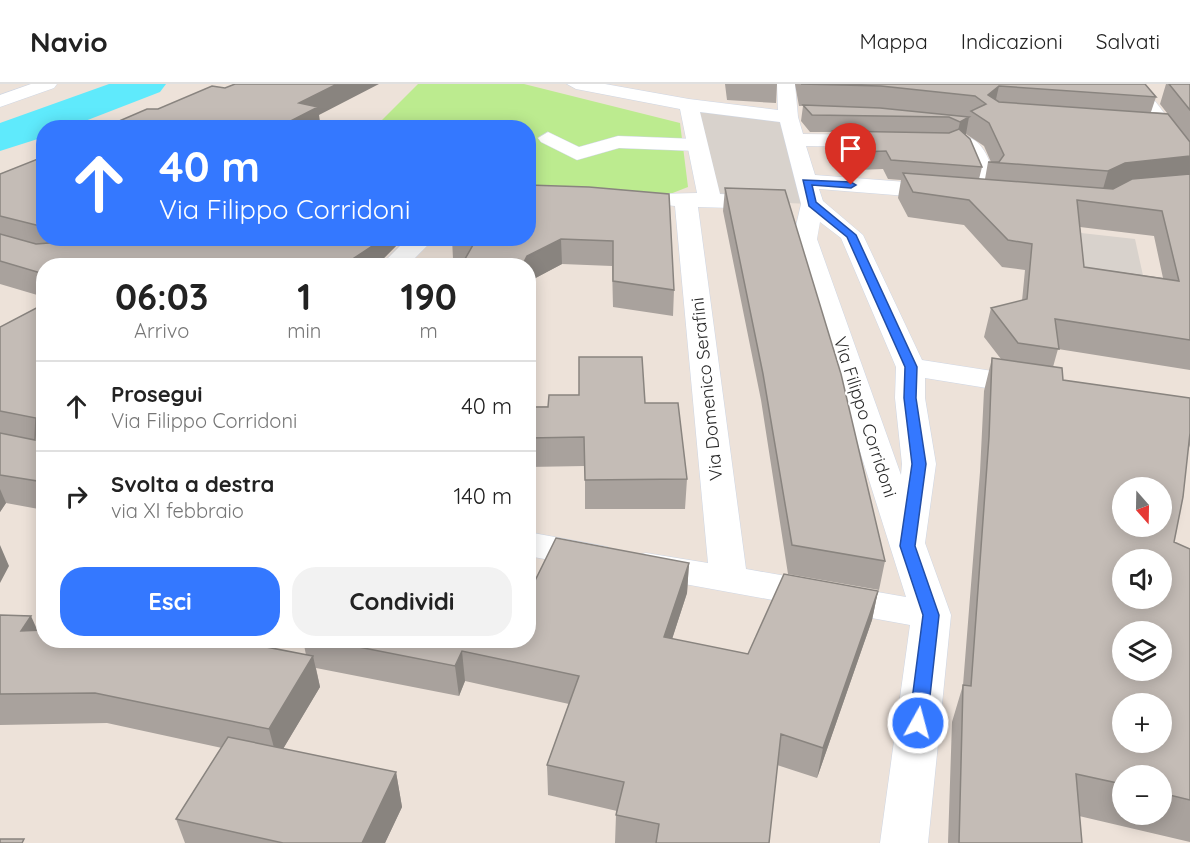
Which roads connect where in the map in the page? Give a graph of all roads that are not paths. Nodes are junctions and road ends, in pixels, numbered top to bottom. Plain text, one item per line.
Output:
1 (48, 84) edge
2 (1133, 84) edge
3 (589, 85) edge
4 (786, 89) edge
5 (810, 94) edge
6 (0, 101) edge
7 (689, 105) junction
8 (811, 114) edge
9 (788, 115) junction
10 (1143, 128) edge
11 (1166, 129) junction
12 (964, 131) joint
13 (536, 137) edge
14 (548, 138) junction
15 (795, 140) junction
16 (897, 141) edge
17 (618, 142) junction
18 (942, 142) edge
19 (698, 145) junction
20 (1190, 160) edge
21 (986, 180) joint
22 (809, 193) junction
23 (1005, 197) edge
24 (638, 198) edge
25 (698, 200) junction
26 (414, 246) edge
27 (401, 258) edge
28 (911, 367) junction
29 (1059, 390) edge
30 (536, 545) edge
31 (908, 546) junction
32 (728, 579) junction
33 (931, 615) junction
34 (904, 843) edge

1 - 6 street
2 - 11 street
3 - 7 street
4 - 5 street
4 - 9 street
7 - 9 street
7 - 19 street, Via Domenico Serafini
8 - 9 street
9 - 15 street
10 - 11 street
11 - 20 street
12 - 18 street
12 - 21 street
13 - 14 street
14 - 17 street
14 - 17 street
15 - 16 street
15 - 22 street
17 - 19 street
19 - 25 street, Via Domenico Serafini
21 - 22 street
22 - 23 street
22 - 25 street
22 - 28 street, Via Filippo Corridoni
22 - 31 street, Via Filippo Corridoni
24 - 25 street
25 - 32 street, Via Domenico Serafini
26 - 27 street
28 - 29 street
28 - 31 street, Via Filippo Corridoni
30 - 32 street
31 - 33 street
32 - 33 street
33 - 34 street

